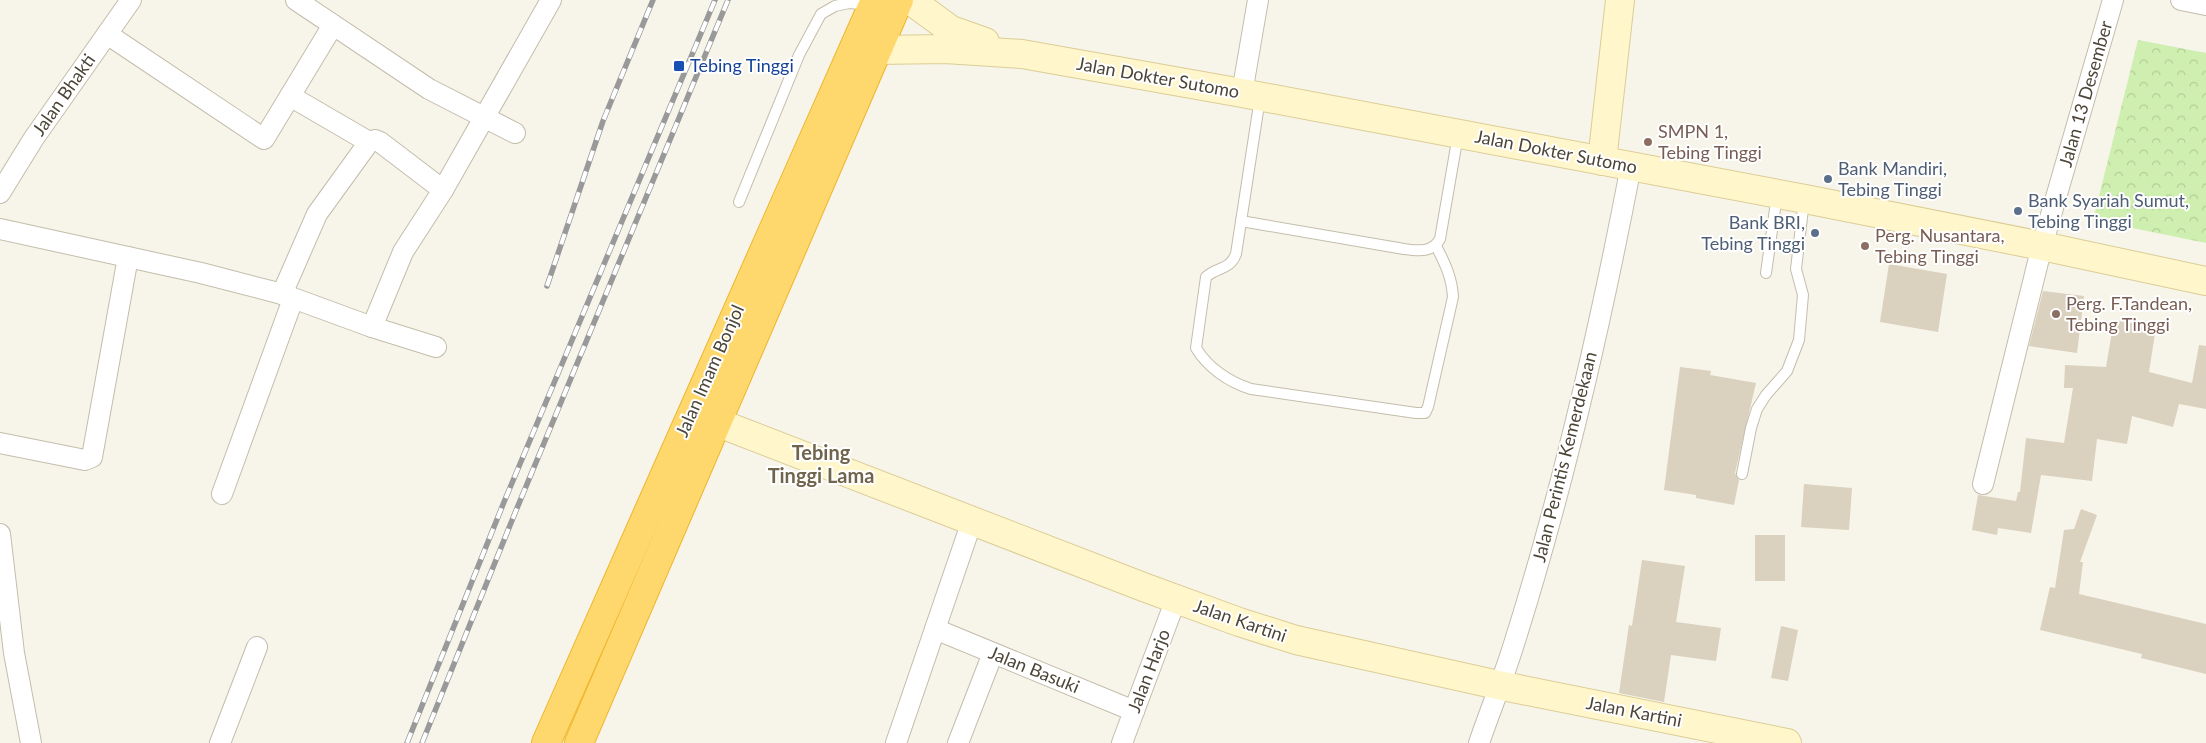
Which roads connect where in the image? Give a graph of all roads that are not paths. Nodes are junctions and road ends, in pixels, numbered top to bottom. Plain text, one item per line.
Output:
1 (131, 0) edge
2 (296, 0) edge
3 (551, 0) edge
4 (899, 0) edge
5 (910, 0) edge
6 (1258, 0) edge
7 (1620, 0) edge
8 (2113, 0) edge
9 (2181, 0) edge
10 (874, 3) edge
11 (2206, 5) edge
12 (333, 25) junction
13 (107, 34) junction
14 (865, 48) junction
15 (1022, 54) junction
16 (1251, 95) junction
17 (290, 96) junction
18 (483, 117) junction
19 (515, 133) dead end
20 (1458, 134) junction
21 (369, 142) junction
22 (1602, 161) junction
23 (1631, 166) junction
24 (443, 190) junction
25 (0, 193) edge
26 (1777, 194) junction
27 (1804, 199) junction
28 (739, 202) dead end
29 (1241, 221) junction
30 (0, 229) edge
31 (1436, 246) junction
32 (2042, 246) junction
33 (128, 257) junction
34 (1766, 273) dead end
35 (2206, 281) edge
36 (287, 296) junction
37 (372, 327) junction
38 (436, 347) dead end
39 (704, 417) junction
40 (0, 443) edge
41 (1742, 474) dead end
42 (1983, 484) dead end
43 (222, 494) dead end
44 (972, 521) junction
45 (0, 534) edge
46 (1176, 599) junction
47 (935, 629) junction
48 (256, 647) dead end
49 (993, 653) junction
50 (1498, 685) junction
51 (1134, 711) junction
52 (1736, 738) edge
53 (31, 743) edge
54 (220, 743) edge
55 (546, 743) edge
56 (579, 743) edge
57 (896, 743) edge
58 (958, 743) edge
59 (1122, 743) edge
60 (1479, 743) edge
61 (1786, 743) edge

1 - 13 street, Jalan Bhakti
2 - 12 street
3 - 18 street
4 - 14 highway, Jalan Imam Bonjol
5 - 15 main road, Jalan Dokter Sutomo
6 - 16 street
7 - 22 main road
8 - 32 street, Jalan 13 Desember
9 - 11 street
10 - 14 highway, Jalan Imam Bonjol
10 - 28 lane
12 - 17 street
12 - 18 street
13 - 17 street
13 - 25 street, Jalan Bhakti
14 - 15 main road, Jalan Dokter Sutomo
14 - 39 highway, Jalan Imam Bonjol
15 - 16 main road, Jalan Dokter Sutomo
16 - 20 main road, Jalan Dokter Sutomo
16 - 29 lane
17 - 21 street
18 - 19 street
18 - 24 street
20 - 22 main road, Jalan Dokter Sutomo
20 - 31 lane
21 - 24 street
21 - 36 street
22 - 23 main road, Jalan Dokter Sutomo
23 - 26 main road, Jalan Dokter Sutomo
23 - 50 street, Jalan Perintis Kemerdekaan
24 - 37 street
26 - 27 main road, Jalan Dokter Sutomo
26 - 34 lane
27 - 32 main road, Jalan Dokter Sutomo
27 - 41 lane
29 - 31 lane
29 - 31 lane
30 - 33 street
32 - 35 main road, Jalan Dokter Sutomo
32 - 42 street, Jalan 13 Desember
33 - 36 street
33 - 40 street
36 - 37 street
36 - 43 street
37 - 38 street
39 - 44 main road, Jalan Kartini
39 - 55 highway, Jalan Imam Bonjol
39 - 56 highway, Jalan Imam Bonjol
44 - 46 main road, Jalan Kartini
44 - 47 street
45 - 53 street
46 - 50 main road, Jalan Kartini
46 - 51 street, Jalan Harjo
47 - 49 street, Jalan Basuki
47 - 57 street
48 - 54 street
49 - 51 street, Jalan Basuki
49 - 58 street
50 - 52 main road, Jalan Kartini
50 - 60 street, Jalan Perintis Kemerdekaan
51 - 59 street, Jalan Harjo
52 - 61 main road, Jalan Kartini

